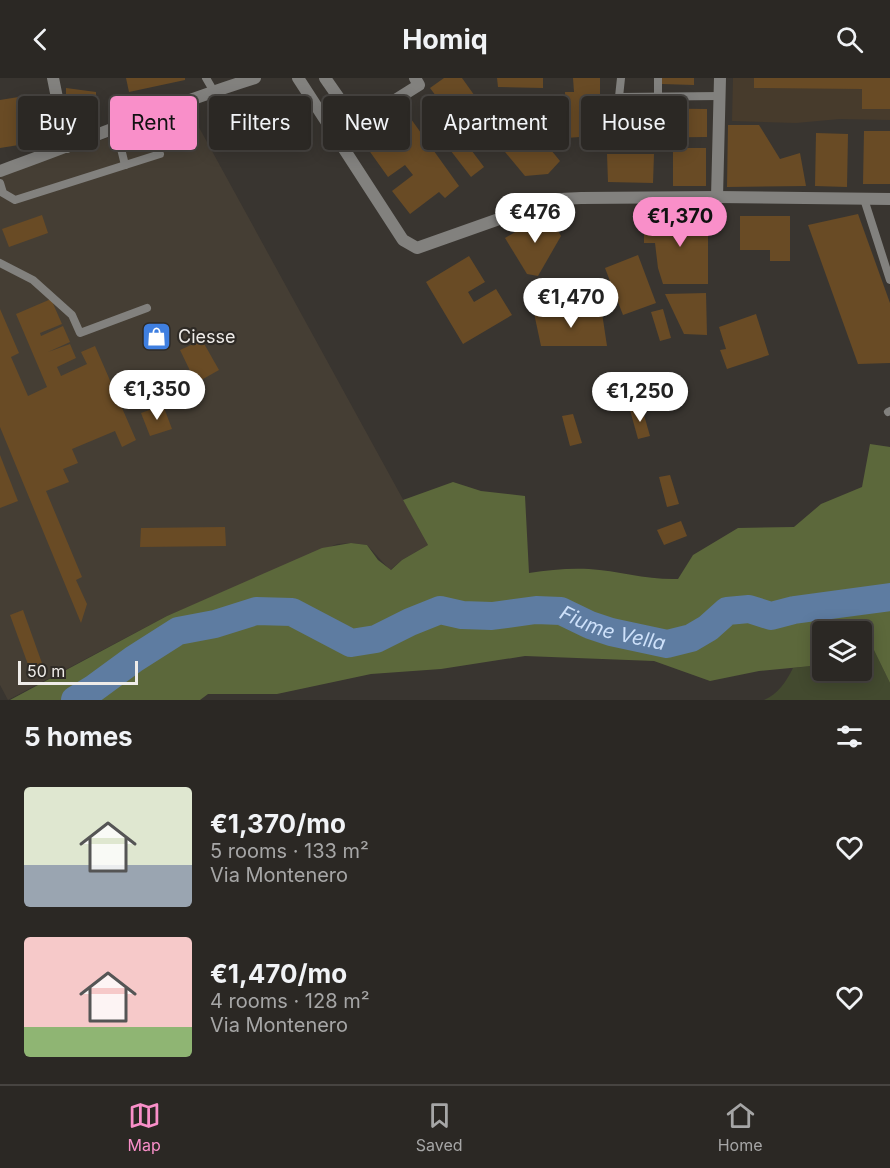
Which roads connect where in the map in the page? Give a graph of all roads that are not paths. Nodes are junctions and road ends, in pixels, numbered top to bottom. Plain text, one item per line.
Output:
1 (53, 78) edge
2 (206, 78) edge
3 (255, 78) edge
4 (298, 78) edge
5 (325, 78) edge
6 (416, 78) edge
7 (621, 78) edge
8 (657, 78) edge
9 (720, 78) edge
10 (213, 90) junction
11 (57, 96) edge
12 (197, 96) edge
13 (619, 96) edge
14 (658, 96) edge
15 (687, 96) edge
16 (720, 96) junction
17 (59, 150) edge
18 (121, 150) edge
19 (160, 154) dead end
20 (125, 165) junction
21 (0, 171) edge
22 (0, 183) edge
23 (717, 197) junction
24 (864, 199) junction
25 (890, 199) edge
26 (0, 263) edge
27 (890, 280) edge
28 (147, 308) dead end

1 - 11 street
2 - 10 lane
3 - 10 street
4 - 23 street
5 - 6 street
7 - 13 lane
8 - 14 lane
9 - 16 street
10 - 12 street
15 - 16 lane
16 - 23 street
17 - 21 street
18 - 20 lane
19 - 20 lane
20 - 22 lane
23 - 24 street
24 - 25 street
24 - 27 lane
26 - 28 lane

